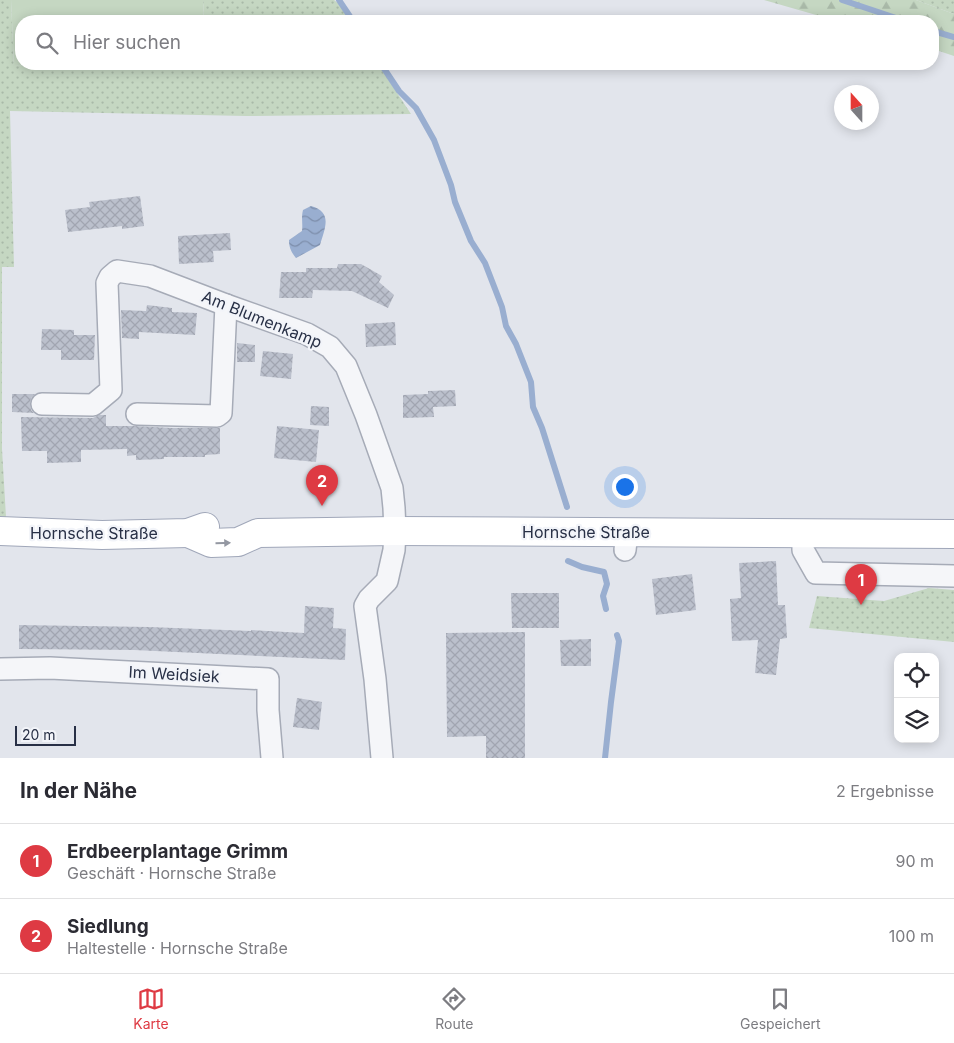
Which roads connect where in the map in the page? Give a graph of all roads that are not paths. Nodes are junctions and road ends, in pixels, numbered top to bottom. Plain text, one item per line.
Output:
1 (226, 305) junction
2 (42, 404) dead end
3 (137, 414) dead end
4 (0, 531) edge
5 (395, 531) junction
6 (804, 533) junction
7 (954, 534) edge
8 (954, 576) edge
9 (0, 669) edge
10 (272, 758) edge
11 (382, 758) edge

1 - 2 street, Am Blumenkamp
1 - 3 street
1 - 5 street, Am Blumenkamp
4 - 5 main road, Hornsche Straße
5 - 6 main road, Hornsche Straße
5 - 11 street
6 - 7 main road, Hornsche Straße
6 - 8 street
9 - 10 street, Im Weidsiek

